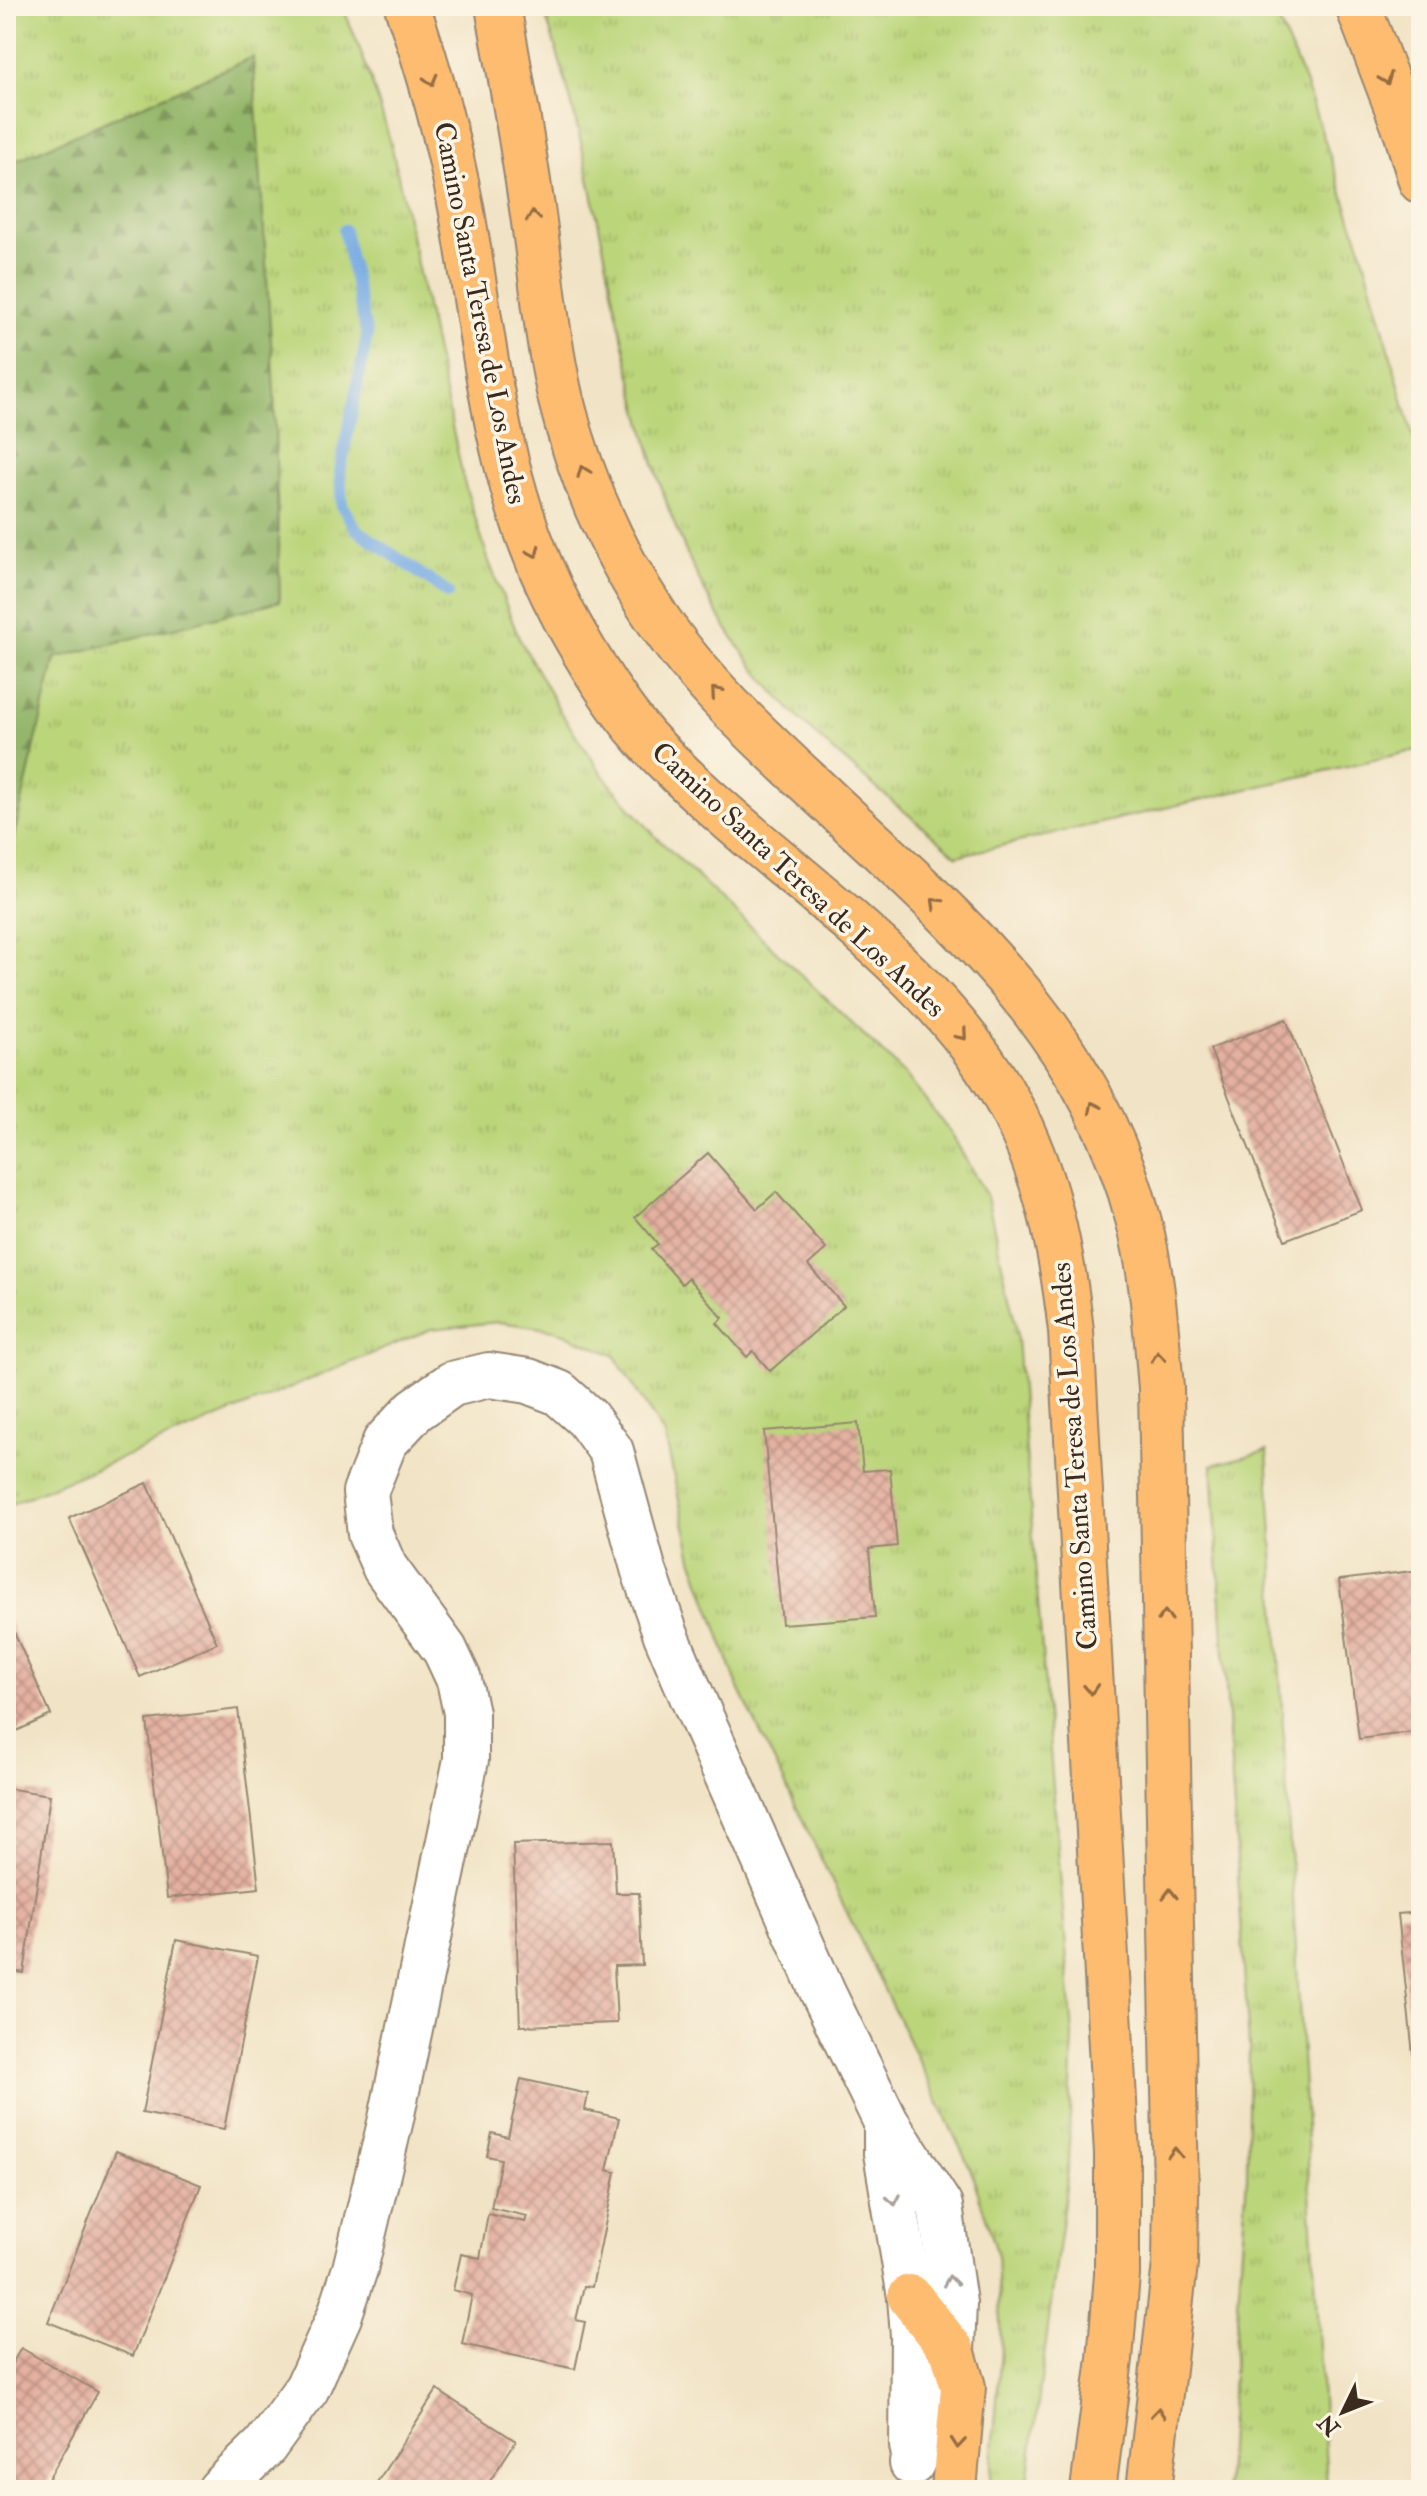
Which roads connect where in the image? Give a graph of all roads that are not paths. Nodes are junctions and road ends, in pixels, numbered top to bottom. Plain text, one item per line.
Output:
1 (407, 6) edge
2 (498, 6) edge
3 (1358, 6) edge
4 (1421, 181) edge
5 (886, 2122) junction
6 (910, 2297) junction
7 (952, 2350) junction
8 (910, 2477) edge
9 (220, 2490) edge
10 (954, 2490) edge
11 (1093, 2490) edge
12 (1149, 2490) edge

1 -> 11 main road, Camino Santa Teresa de Los Andes
12 -> 2 main road
3 -> 4 main road
5 -> 6 lane
7 -> 5 lane
5 - 9 lane
6 - 7 main road
6 - 8 lane
7 - 8 lane
7 -> 10 main road

